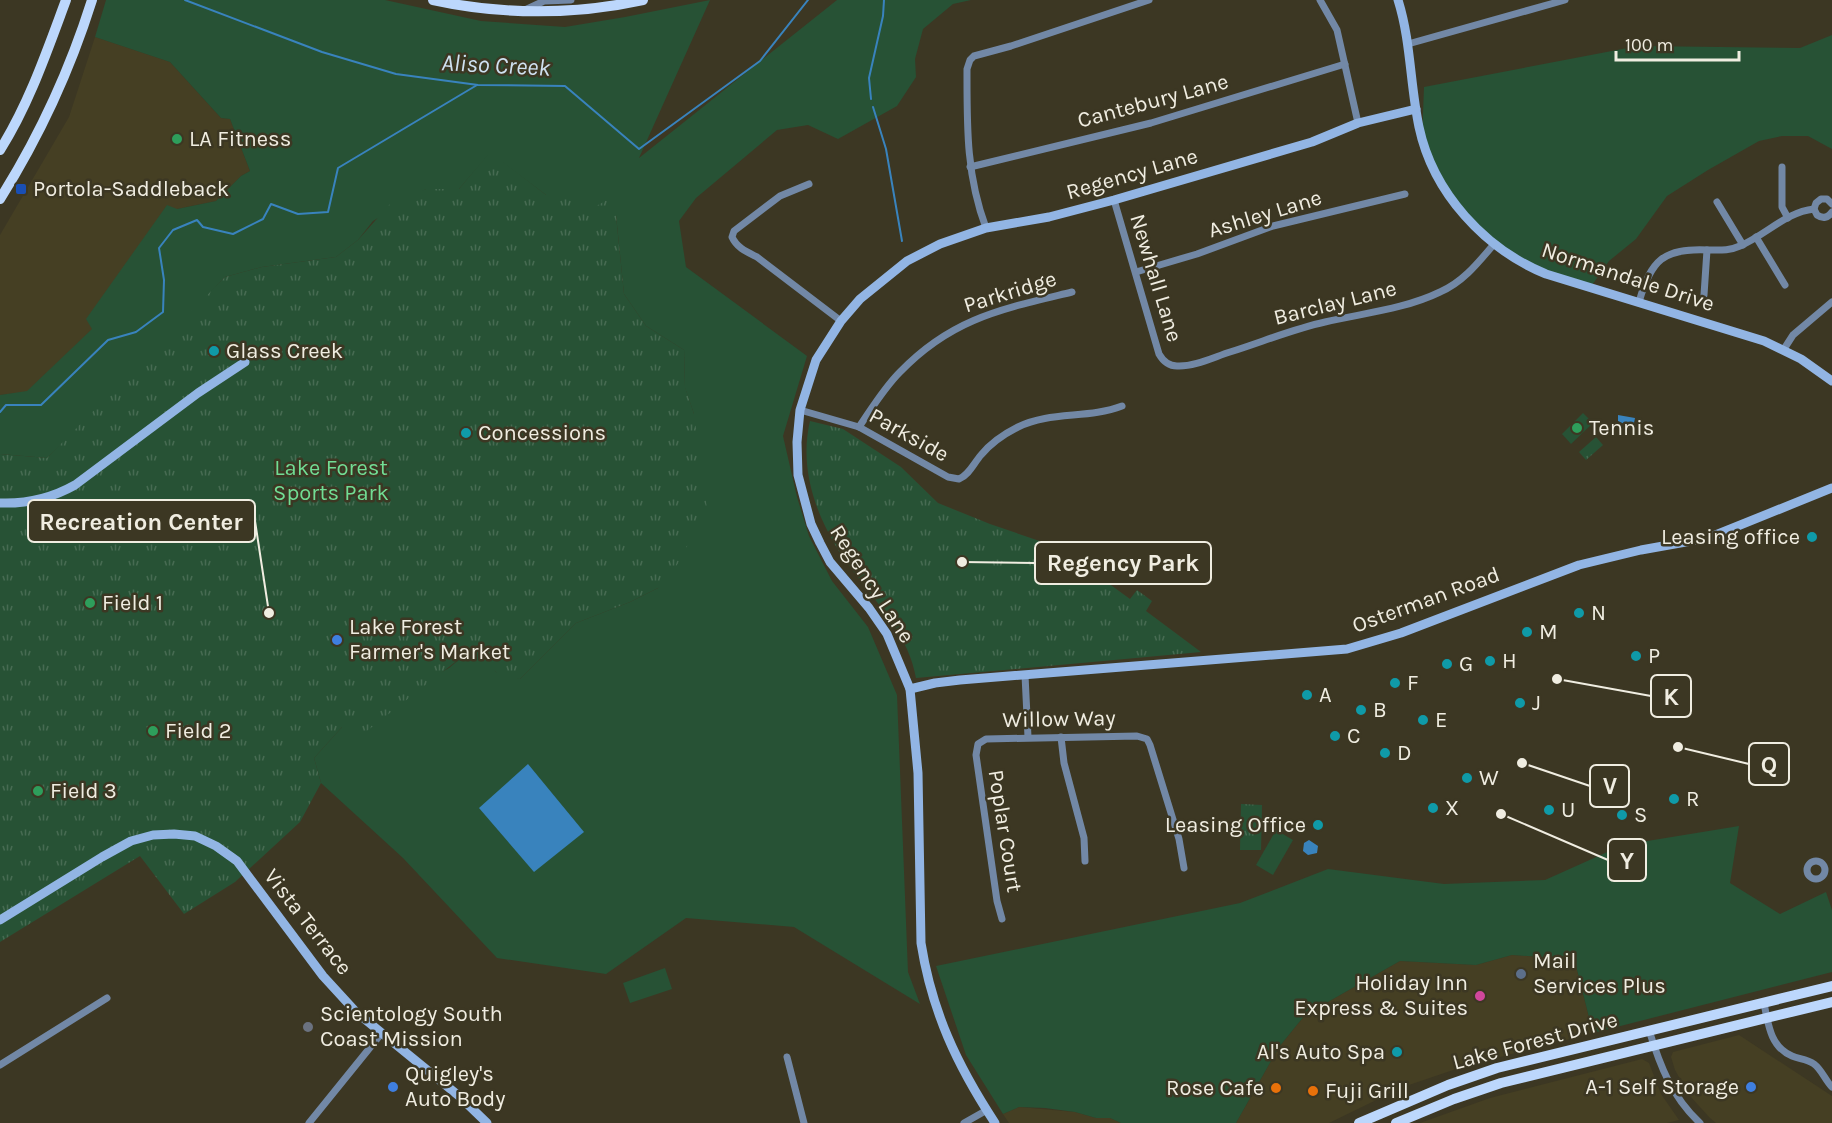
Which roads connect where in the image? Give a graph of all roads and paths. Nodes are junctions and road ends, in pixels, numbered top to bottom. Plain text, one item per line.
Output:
1 (66, 0) edge
2 (92, 0) edge
3 (433, 0) edge
4 (571, 0) edge
5 (643, 0) edge
6 (1149, 0) edge
7 (1320, 0) edge
8 (1398, 0) edge
9 (1529, 0) edge
10 (1565, 0) edge
11 (1124, 4) edge
12 (1531, 8) junction
13 (525, 10) junction
14 (1408, 44) junction
15 (1345, 64) junction
16 (1416, 109) junction
17 (1358, 123) junction
18 (0, 150) edge
19 (970, 167) junction
20 (1782, 167) dead end
21 (809, 184) dead end
22 (1405, 194) dead end
23 (0, 199) edge
24 (1114, 200) junction
25 (1717, 202) dead end
26 (1832, 204) edge
27 (1814, 209) junction
28 (1832, 213) edge
29 (1788, 218) junction
30 (986, 228) junction
31 (1756, 237) junction
32 (1494, 244) junction
33 (1743, 245) junction
34 (1707, 250) junction
35 (1136, 272) junction
36 (1785, 285) dead end
37 (1072, 292) dead end
38 (1704, 295) dead end
39 (1639, 302) junction
40 (1832, 302) edge
41 (841, 321) junction
42 (1784, 349) junction
43 (245, 362) dead end
44 (1168, 364) joint
45 (1832, 381) edge
46 (1122, 406) dead end
47 (800, 410) junction
48 (859, 427) junction
49 (1832, 488) edge
50 (0, 503) edge
51 (1025, 675) junction
52 (910, 689) junction
53 (1028, 736) junction
54 (1061, 737) junction
55 (976, 748) joint
56 (1085, 861) dead end
57 (1184, 868) dead end
58 (1002, 919) dead end
59 (0, 920) edge
60 (1832, 986) edge
61 (107, 998) dead end
62 (1832, 1002) edge
63 (1764, 1003) junction
64 (1767, 1017) junction
65 (1649, 1030) junction
66 (381, 1034) junction
67 (1653, 1045) junction
68 (787, 1057) dead end
69 (0, 1065) edge
70 (1832, 1087) edge
71 (987, 1110) junction
72 (1366, 1121) edge
73 (309, 1123) edge
74 (487, 1123) edge
75 (804, 1123) edge
76 (964, 1123) edge
77 (995, 1123) edge
78 (1396, 1123) edge
79 (1700, 1123) edge

1 - 18 main road
2 - 23 main road
3 - 13 main road
4 - 13 street
5 - 13 main road
6 - 11 street
7 - 15 street
8 - 14 street, Normandale Drive
9 - 12 street
10 - 12 street
11 - 19 street
12 - 14 street
14 - 16 street, Normandale Drive
15 - 17 street
15 - 19 street, Cantebury Lane
16 - 17 street, Regency Lane
16 - 32 street, Normandale Drive
17 - 24 street, Regency Lane
19 - 30 street
20 - 29 street
21 - 41 street
22 - 35 street, Ashley Lane
24 - 30 street, Regency Lane
24 - 35 street, Newhall Lane
25 - 33 street
26 - 27 street
27 - 28 street
27 - 29 street
29 - 31 street
30 - 41 street, Regency Lane
31 - 33 street
31 - 36 street
32 - 39 street, Normandale Drive
32 - 44 street, Barclay Lane
33 - 34 street
34 - 38 street
34 - 39 street
35 - 44 street, Newhall Lane
37 - 48 street, Parkridge
39 - 42 street, Normandale Drive
40 - 42 street
41 - 47 street, Regency Lane
42 - 45 street, Normandale Drive
43 - 50 street
46 - 48 street, Parkside
47 - 48 street, Parkside
47 - 52 street, Regency Lane
49 - 51 street, Osterman Road
51 - 52 street, Osterman Road
51 - 53 street
52 - 71 street, Regency Lane
53 - 54 street, Willow Way
53 - 55 street, Willow Way
54 - 56 street
54 - 57 street, Willow Way
55 - 58 street, Poplar Court
59 - 66 street, Vista Terrace
60 - 63 main road, Lake Forest Drive
61 - 69 street
62 - 64 main road, Lake Forest Drive
63 - 64 street
63 - 65 main road, Lake Forest Drive
64 - 67 main road, Lake Forest Drive
64 - 70 street
65 - 67 street
65 - 72 main road, Lake Forest Drive
66 - 73 street
66 - 74 street, Vista Terrace
67 - 78 main road, Lake Forest Drive
67 - 79 street
68 - 75 street
71 - 76 street
71 - 77 street, Regency Lane

